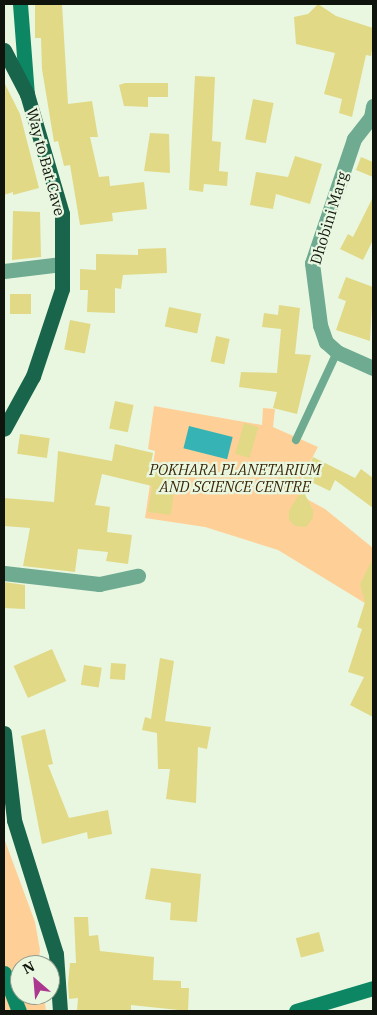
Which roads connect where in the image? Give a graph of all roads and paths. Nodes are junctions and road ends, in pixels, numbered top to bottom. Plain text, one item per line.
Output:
1 (20, 4) edge
2 (4, 50) edge
3 (28, 94) junction
4 (372, 113) edge
5 (62, 264) junction
6 (4, 270) edge
7 (337, 352) junction
8 (373, 368) edge
9 (4, 429) edge
10 (296, 440) dead end
11 (4, 573) edge
12 (138, 576) dead end
13 (4, 733) edge
14 (4, 973) edge
15 (373, 988) edge
16 (19, 1011) edge
17 (60, 1011) edge
18 (296, 1011) edge

1 - 3 main road, Way to Bat Cave
2 - 3 main road
3 - 5 main road, Way to Bat Cave
4 - 7 street, Dhobini Marg
5 - 6 street
5 - 9 main road, Way to Bat Cave
7 - 8 street, Dhobini Marg
7 - 10 lane
11 - 12 street
13 - 17 main road
14 - 16 main road
15 - 18 main road

